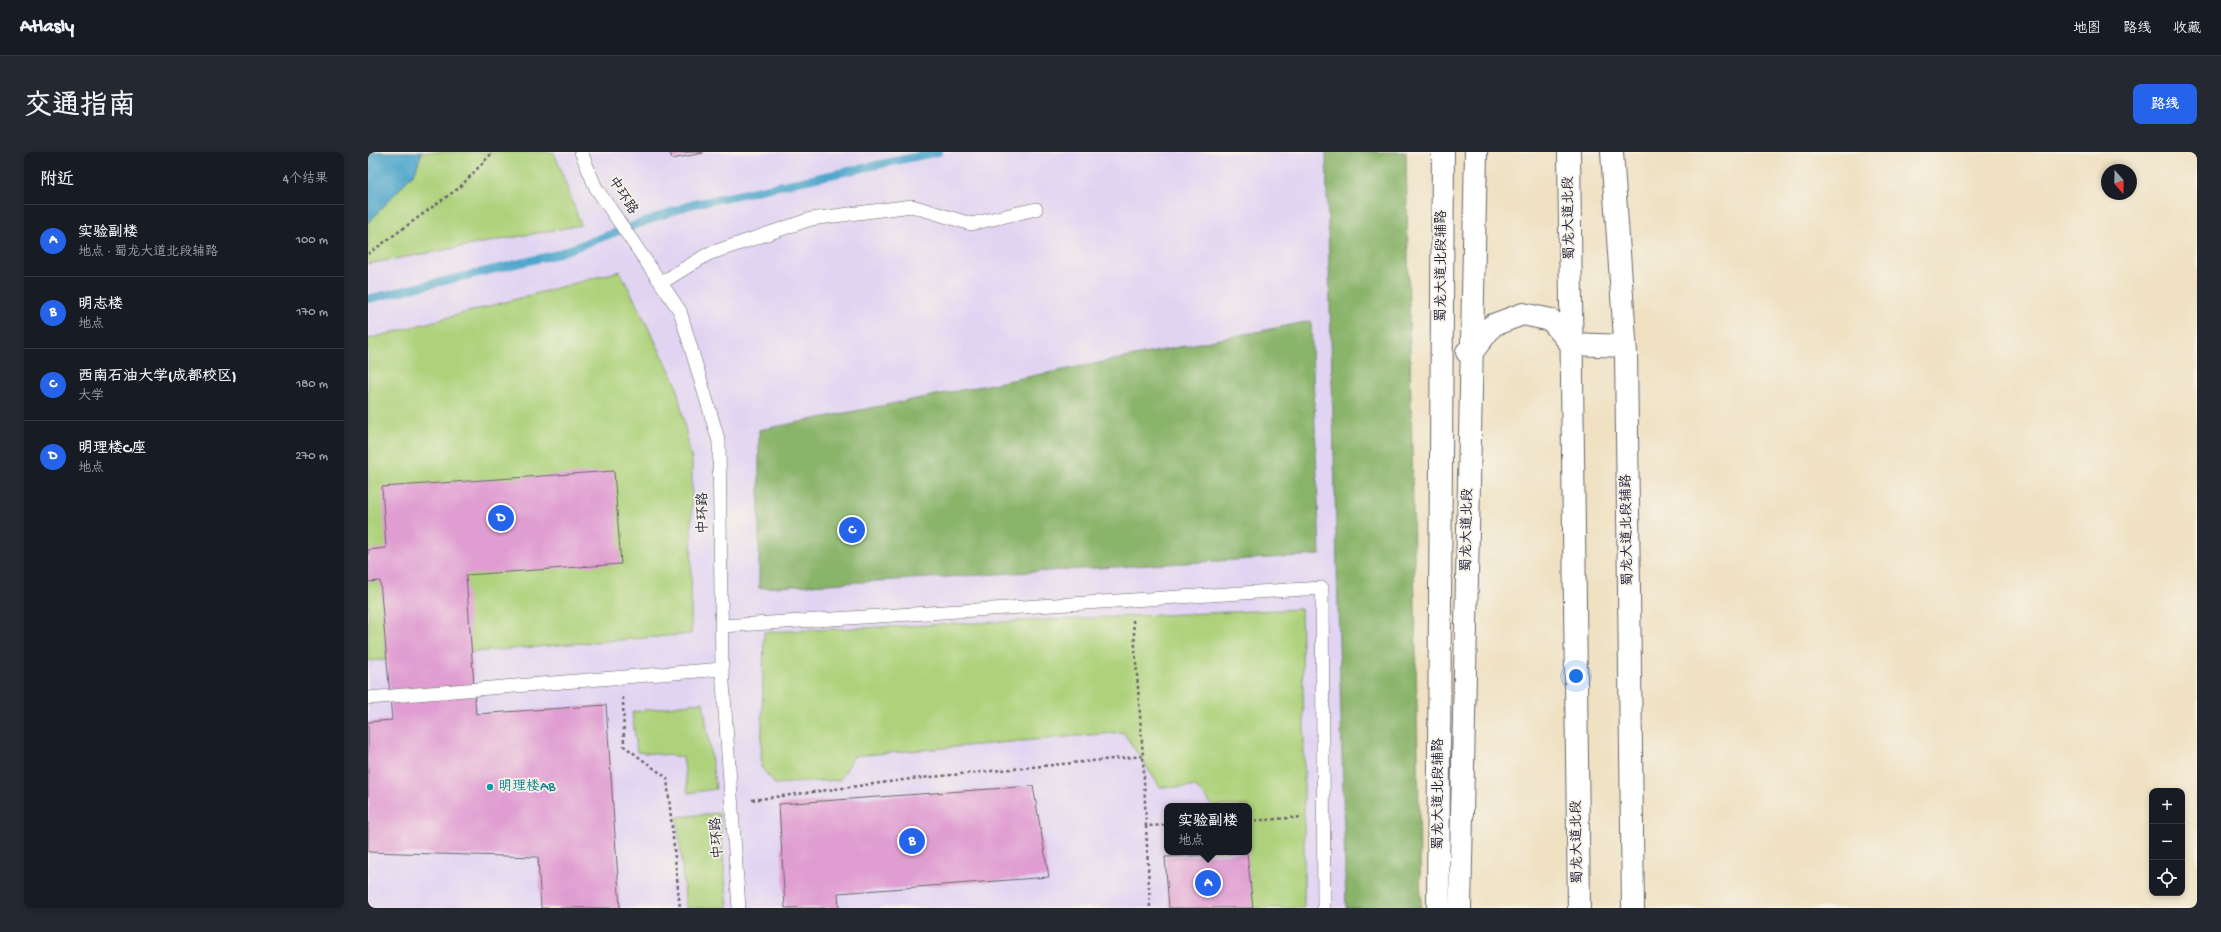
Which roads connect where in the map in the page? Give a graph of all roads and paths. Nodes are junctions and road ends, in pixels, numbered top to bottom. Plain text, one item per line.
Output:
1 (493, 152) edge
2 (581, 152) edge
3 (1443, 152) edge
4 (1476, 152) edge
5 (1569, 152) edge
6 (1612, 152) edge
7 (1036, 209) dead end
8 (368, 254) edge
9 (661, 283) junction
10 (1572, 344) junction
11 (1625, 346) junction
12 (1442, 352) junction
13 (1472, 352) junction
14 (1131, 600) junction
15 (722, 626) junction
16 (722, 669) junction
17 (623, 677) junction
18 (368, 698) edge
19 (1143, 756) junction
20 (732, 803) junction
21 (1323, 815) junction
22 (1252, 821) edge
23 (1164, 825) edge
24 (1146, 826) junction
25 (680, 908) edge
26 (739, 908) edge
27 (1150, 908) edge
28 (1324, 908) edge
29 (1438, 908) edge
30 (1460, 908) edge
31 (1579, 908) edge
32 (1633, 908) edge

1 - 8 path
2 - 9 lane, 中环路
3 - 12 main road, 蜀龙大道北段辅路
4 - 13 main road, 蜀龙大道北段
5 - 10 main road, 蜀龙大道北段
6 - 11 main road, 蜀龙大道北段辅路
7 - 9 lane
9 - 15 lane, 中环路
10 - 11 main road
10 - 13 main road
10 - 31 main road, 蜀龙大道北段
11 - 32 main road, 蜀龙大道北段辅路
12 - 13 main road
12 - 29 main road, 蜀龙大道北段辅路
13 - 30 main road, 蜀龙大道北段
14 - 15 lane
14 - 19 path
14 - 21 lane
15 - 16 lane, 中环路
16 - 17 lane
16 - 20 lane, 中环路
17 - 18 lane
17 - 25 path
19 - 20 path
19 - 24 path
20 - 26 lane, 中环路
21 - 22 path
21 - 28 lane
23 - 24 path
24 - 27 path

